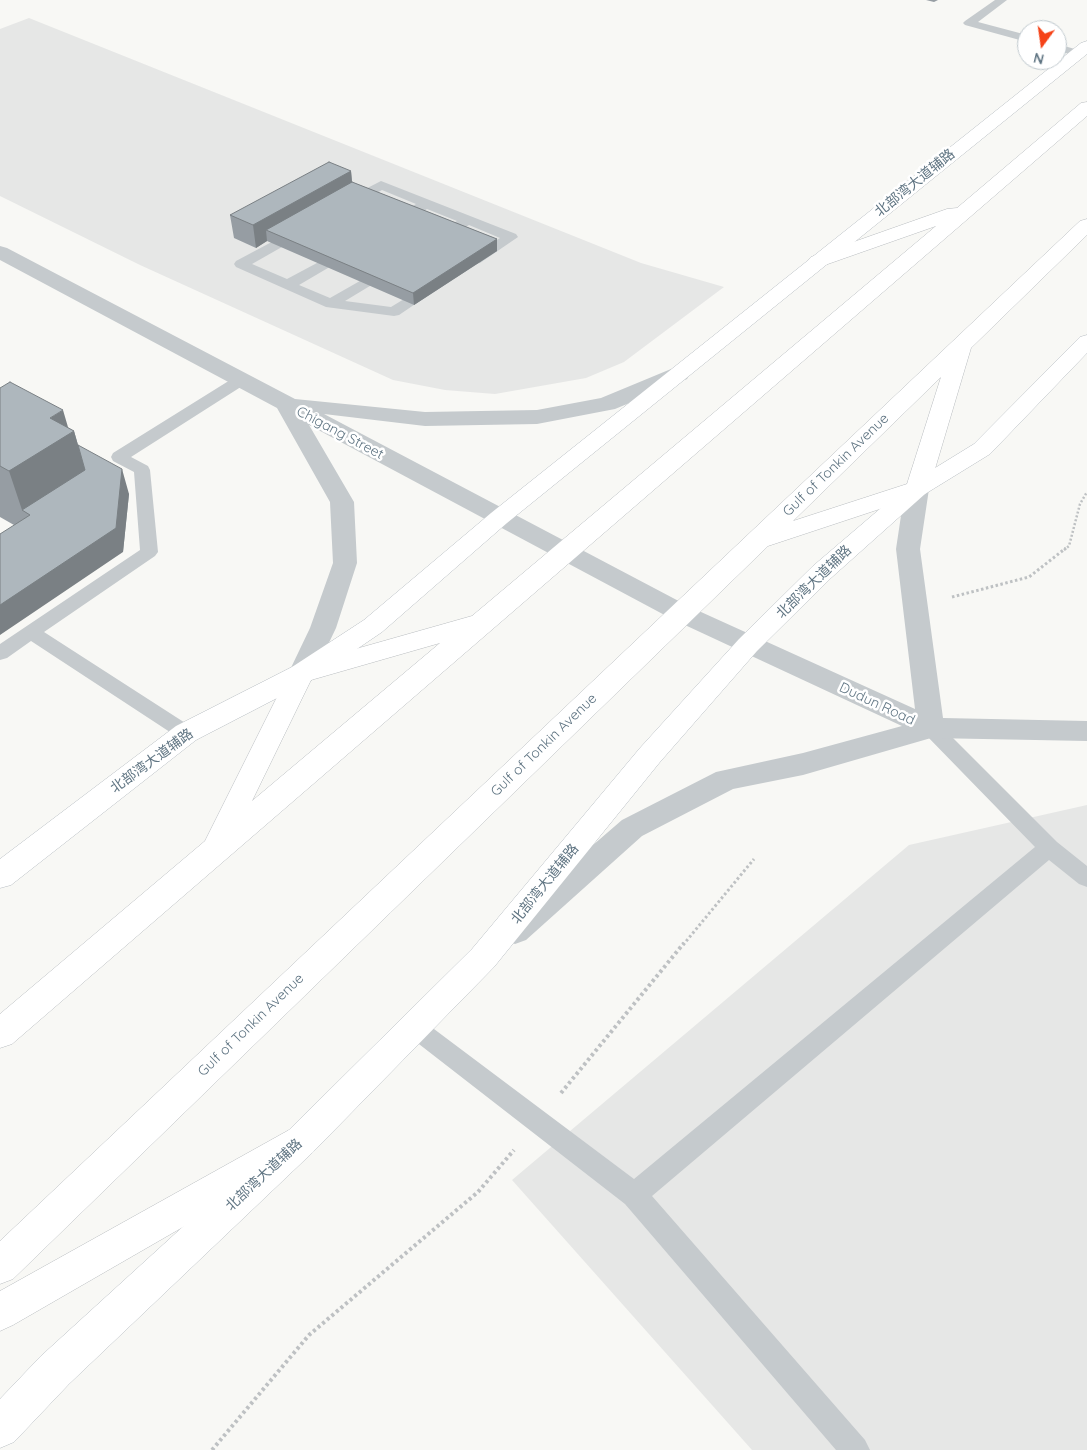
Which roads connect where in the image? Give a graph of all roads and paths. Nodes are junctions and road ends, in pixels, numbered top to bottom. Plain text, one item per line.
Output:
1 (1002, 0) edge
2 (1017, 36) edge
3 (1067, 48) edge
4 (1083, 49) edge
5 (1087, 107) edge
6 (426, 204) junction
7 (969, 207) junction
8 (340, 209) edge
9 (468, 220) junction
10 (1087, 225) edge
11 (307, 227) edge
12 (386, 228) edge
13 (428, 245) edge
14 (353, 247) edge
15 (0, 252) edge
16 (404, 260) edge
17 (818, 261) junction
18 (461, 269) edge
19 (444, 280) edge
20 (288, 285) junction
21 (331, 304) junction
22 (1087, 341) edge
23 (961, 346) junction
24 (679, 374) junction
25 (241, 380) junction
26 (286, 404) junction
27 (917, 489) junction
28 (1087, 492) edge
29 (499, 518) junction
30 (757, 541) junction
31 (564, 552) junction
32 (952, 597) dead end
33 (681, 613) junction
34 (482, 622) junction
35 (30, 632) junction
36 (748, 646) junction
37 (0, 653) edge
38 (301, 674) junction
39 (931, 728) junction
40 (1087, 731) edge
41 (186, 733) junction
42 (1049, 848) junction
43 (214, 851) junction
44 (754, 859) dead end
45 (0, 876) edge
46 (1087, 878) edge
47 (483, 958) junction
48 (414, 1027) junction
49 (0, 1034) edge
50 (537, 1121) junction
51 (301, 1141) junction
52 (634, 1195) junction
53 (0, 1266) edge
54 (0, 1312) edge
55 (0, 1428) edge
56 (212, 1450) edge
57 (855, 1450) edge

1 - 2 lane
3 - 4 lane
4 - 17 main road, 北部湾大道辅路
5 - 7 main road
6 - 8 lane
6 - 9 lane
6 - 12 lane
7 - 17 main road
7 - 31 main road
9 - 13 lane
9 - 18 lane
10 - 23 main road, Gulf of Tonkin Avenue
11 - 20 lane
14 - 20 lane
15 - 25 street, Chigang Street
16 - 21 lane
17 - 24 main road, 北部湾大道辅路
19 - 21 lane
20 - 21 lane
22 - 27 main road, 北部湾大道辅路
23 - 27 main road
23 - 30 main road, Gulf of Tonkin Avenue
24 - 26 street
24 - 29 main road, 北部湾大道辅路
25 - 26 street, Chigang Street
25 - 35 lane
26 - 29 street, Chigang Street
26 - 38 street
27 - 30 main road
27 - 36 main road, 北部湾大道辅路
27 - 39 street
28 - 32 path
29 - 31 street, Chigang Street
29 - 38 main road, 北部湾大道辅路
30 - 33 main road, Gulf of Tonkin Avenue
31 - 33 street, Chigang Street
31 - 34 main road
33 - 36 street, Dudun Road
33 - 53 main road, Gulf of Tonkin Avenue
34 - 38 main road
34 - 43 main road
35 - 37 lane
35 - 41 lane
36 - 39 street, Dudun Road
36 - 47 main road, 北部湾大道辅路
38 - 41 main road, 北部湾大道辅路
38 - 43 main road
39 - 40 street, Dudun Road
39 - 42 lane
39 - 47 street
41 - 45 main road, 北部湾大道辅路
42 - 46 lane
42 - 52 lane
43 - 49 main road
44 - 50 path
47 - 48 main road, 北部湾大道辅路
48 - 50 lane
48 - 51 main road, 北部湾大道辅路
50 - 52 lane
50 - 56 path
51 - 54 main road
51 - 55 main road, 北部湾大道辅路
52 - 57 lane

